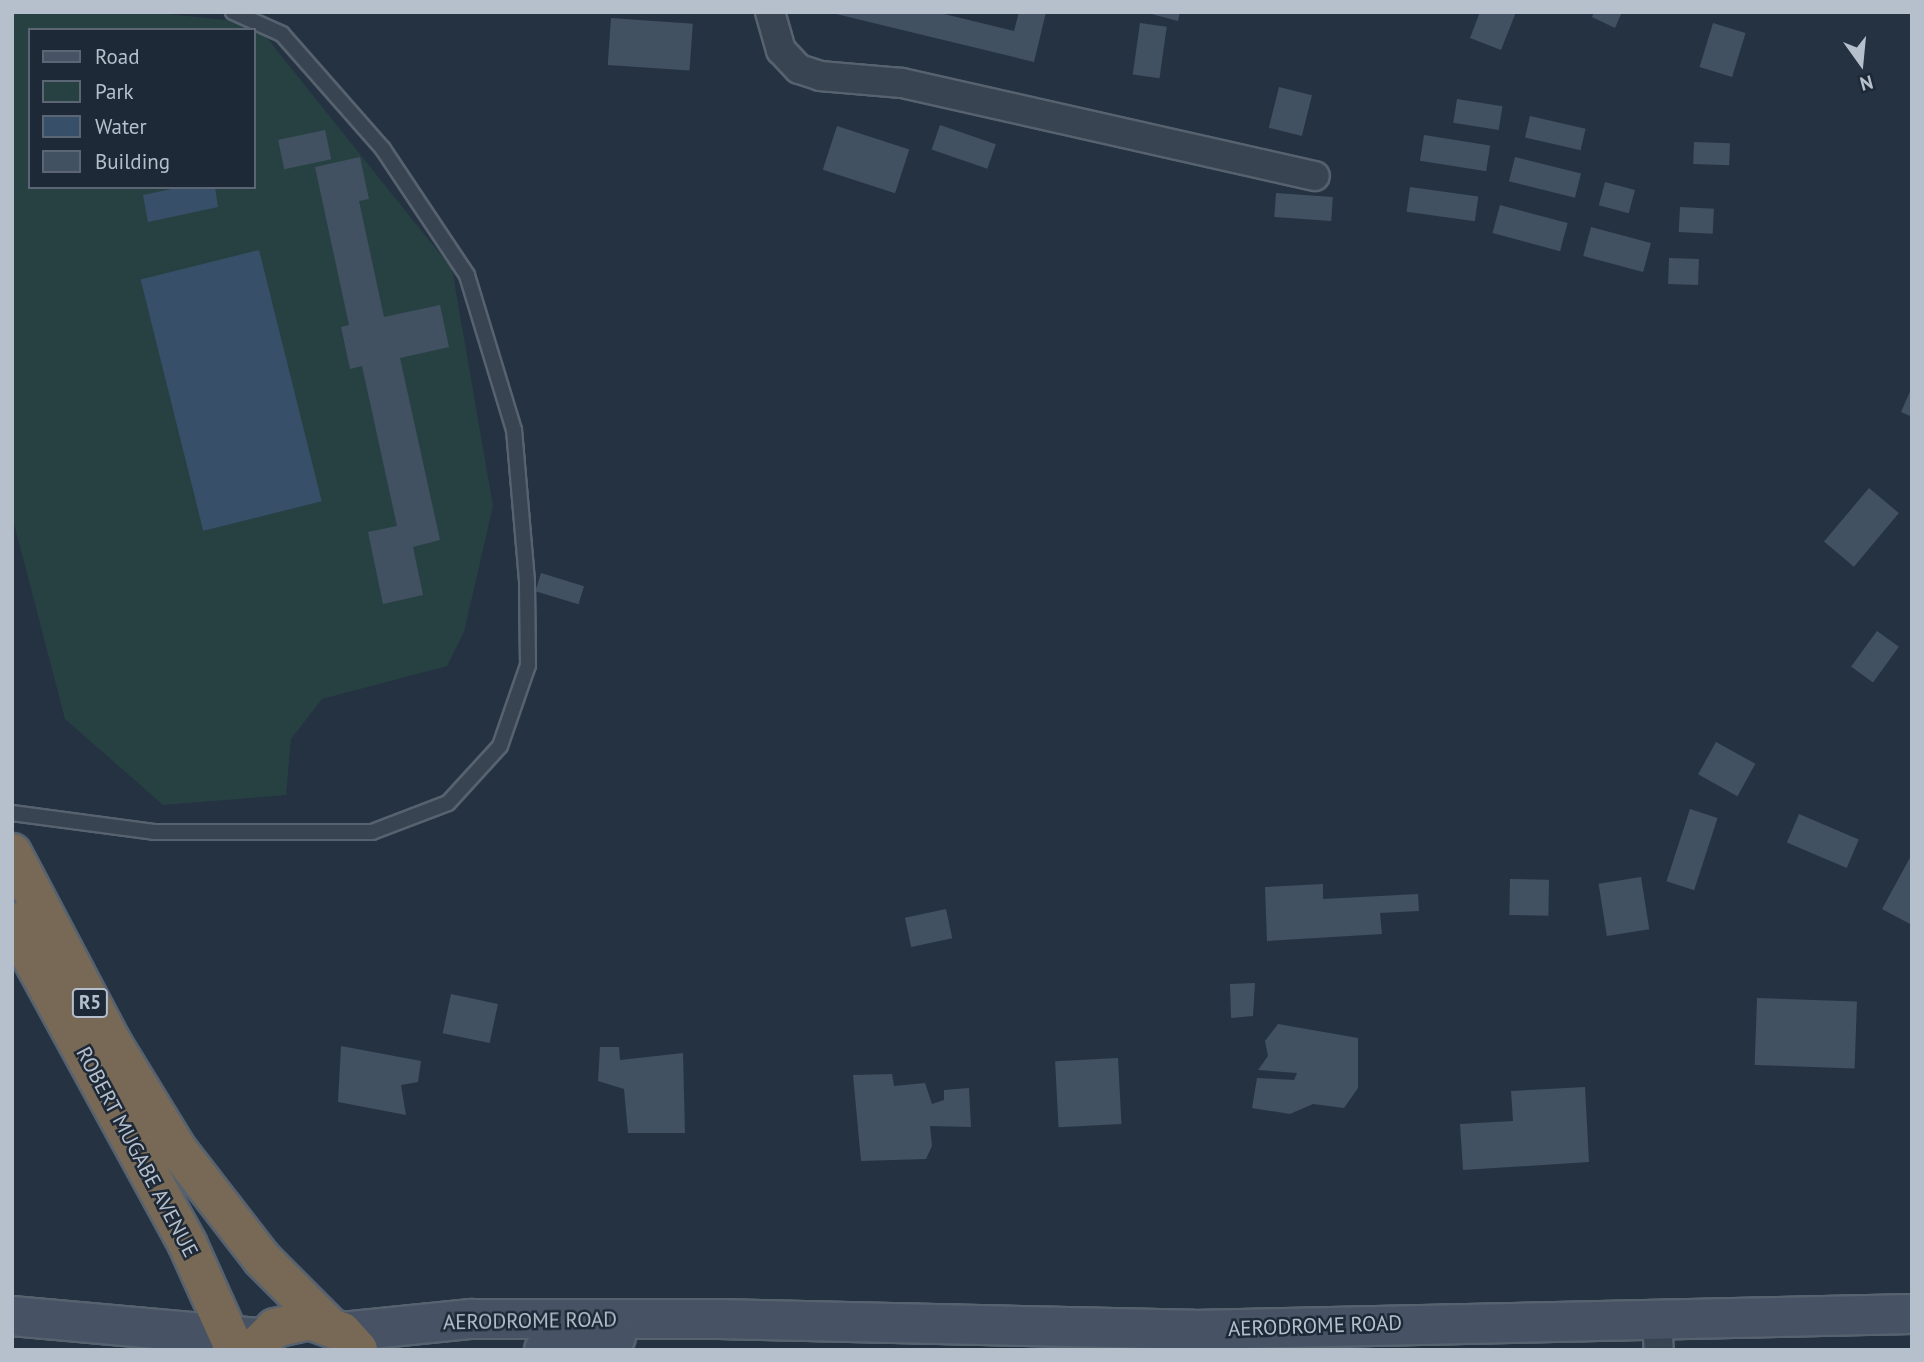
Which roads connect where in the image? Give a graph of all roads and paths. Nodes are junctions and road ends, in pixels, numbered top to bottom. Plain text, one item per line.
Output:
1 (233, 12) edge
2 (770, 12) edge
3 (1315, 176) dead end
4 (12, 813) edge
5 (12, 853) edge
6 (12, 922) edge
7 (1912, 1314) edge
8 (12, 1318) edge
9 (718, 1319) junction
10 (1658, 1333) edge
11 (342, 1335) edge
12 (1196, 1340) edge
13 (244, 1344) edge
14 (72, 1350) edge
15 (544, 1350) edge

1 - 4 lane
2 - 3 street
5 - 11 highway, ROBERT MUGABE AVENUE / R5
6 - 13 highway, ROBERT MUGABE AVENUE / R5
7 - 10 street, AERODROME ROAD
8 - 13 street
8 - 14 street
9 - 11 street, AERODROME ROAD
9 - 12 street, AERODROME ROAD
9 - 15 street, AERODROME ROAD
10 - 12 street, AERODROME ROAD
11 - 13 highway

